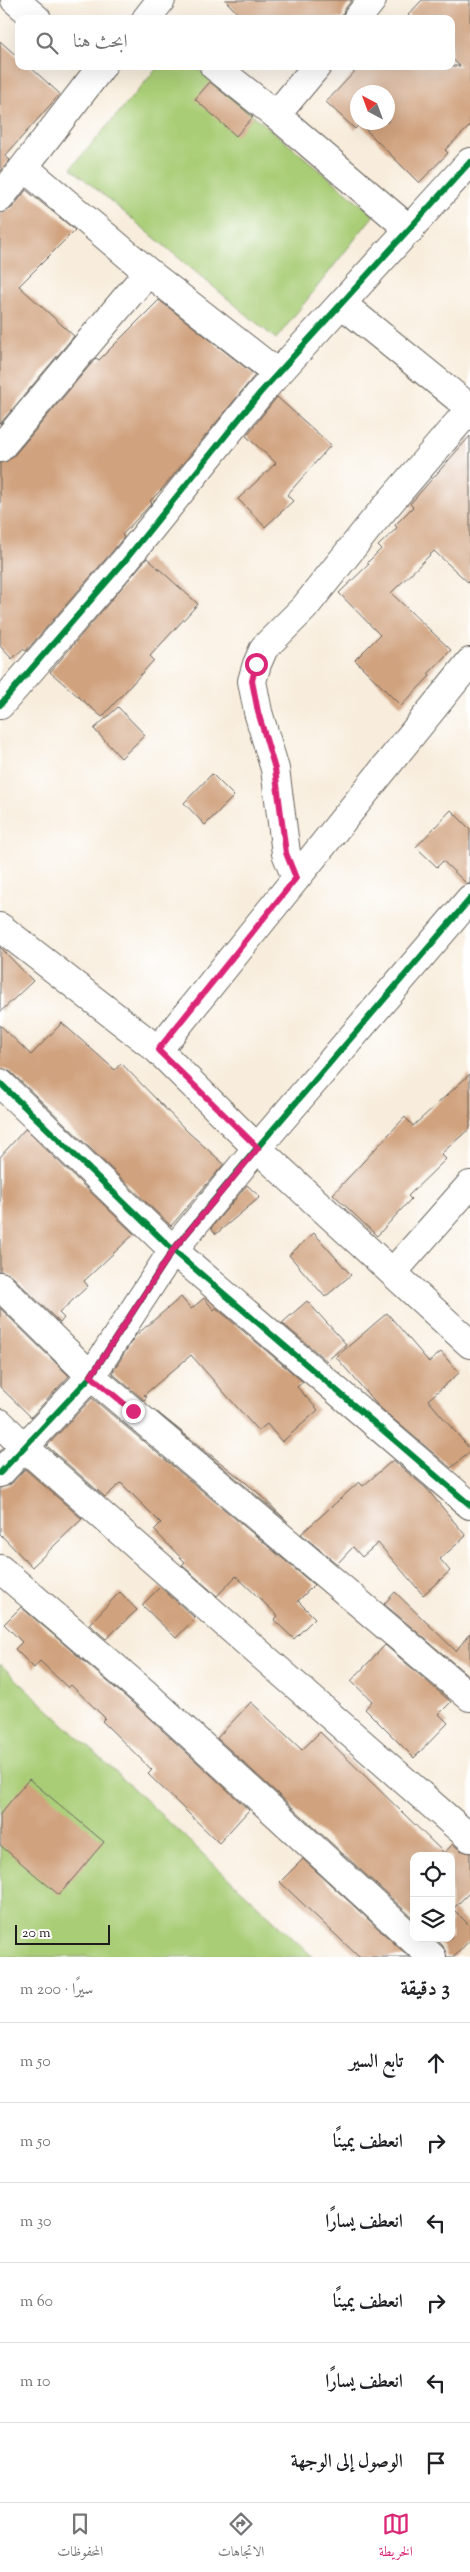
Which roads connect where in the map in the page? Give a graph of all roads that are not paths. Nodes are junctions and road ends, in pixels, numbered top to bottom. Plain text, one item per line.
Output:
1 (15, 0) edge
2 (372, 0) edge
3 (32, 15) edge
4 (359, 15) edge
5 (97, 70) edge
6 (219, 70) edge
7 (314, 70) edge
8 (276, 115) junction
9 (470, 162) edge
10 (25, 168) junction
11 (0, 198) edge
12 (410, 230) junction
13 (148, 272) junction
14 (342, 304) junction
15 (278, 373) junction
16 (470, 408) edge
17 (0, 448) edge
18 (470, 662) edge
19 (0, 705) edge
20 (296, 878) junction
21 (470, 899) edge
22 (0, 927) edge
23 (158, 1050) junction
24 (0, 1083) edge
25 (258, 1148) junction
26 (470, 1185) edge
27 (173, 1250) junction
28 (393, 1272) junction
29 (0, 1286) edge
30 (470, 1344) edge
31 (91, 1376) junction
32 (0, 1423) edge
33 (24, 1447) junction
34 (0, 1472) edge
35 (470, 1505) edge
36 (0, 1569) edge
37 (470, 1697) edge
38 (470, 1838) edge
39 (432, 1957) edge

1 - 3 street
2 - 4 street
5 - 10 street
6 - 8 street
7 - 8 street
8 - 12 street
9 - 12 street
10 - 11 street
10 - 13 street
12 - 14 street
13 - 15 street
13 - 17 street
14 - 15 street
14 - 16 street
15 - 19 street
16 - 20 street
18 - 20 street
20 - 23 street
21 - 25 street
22 - 23 street
23 - 25 street
24 - 27 street
25 - 27 street
25 - 28 street
26 - 28 street
27 - 31 street
27 - 35 street
28 - 30 street
29 - 31 street
31 - 33 street
31 - 37 street
32 - 33 street
33 - 34 street
33 - 38 street
36 - 39 street

